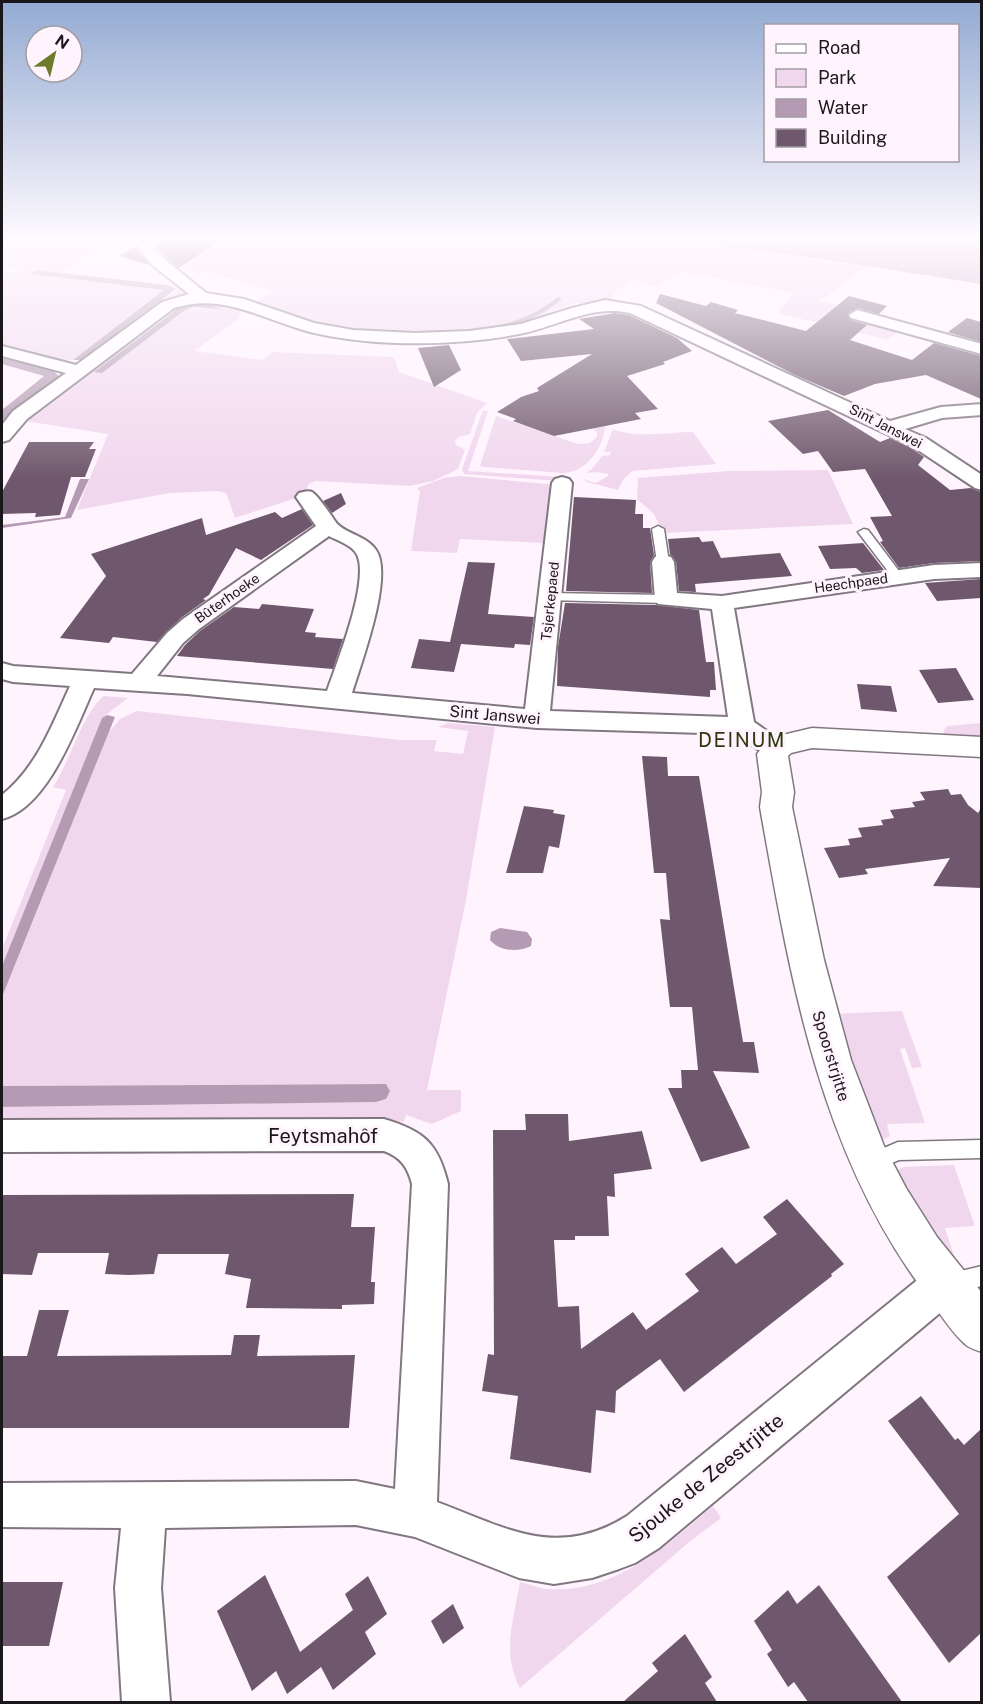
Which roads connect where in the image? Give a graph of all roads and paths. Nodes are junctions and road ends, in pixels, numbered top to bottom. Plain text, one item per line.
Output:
1 (149, 320) edge
2 (288, 320) edge
3 (555, 320) edge
4 (658, 320) edge
5 (873, 320) edge
6 (981, 349) edge
7 (2, 351) edge
8 (80, 371) junction
9 (981, 409) edge
10 (890, 428) junction
11 (2, 436) edge
12 (562, 483) dead end
13 (981, 484) edge
14 (306, 497) dead end
15 (327, 528) junction
16 (658, 529) dead end
17 (864, 532) dead end
18 (663, 562) joint
19 (981, 570) edge
20 (898, 577) junction
21 (550, 597) junction
22 (666, 599) junction
23 (722, 603) junction
24 (5, 677) edge
25 (86, 679) junction
26 (139, 682) junction
27 (337, 700) junction
28 (537, 719) junction
29 (742, 726) junction
30 (981, 747) edge
31 (775, 749) junction
32 (2, 809) edge
33 (2, 1136) edge
34 (981, 1149) edge
35 (870, 1163) junction
36 (963, 1280) edge
37 (981, 1329) edge
38 (2, 1505) edge
39 (145, 1506) junction
40 (415, 1515) junction
41 (146, 1702) edge

1 - 8 street, Sint Janswei
2 - 3 street, Sint Janswei
4 - 10 street, Sint Janswei
5 - 6 street
7 - 8 street
8 - 11 street, Sint Janswei
9 - 10 street
10 - 13 street, Sint Janswei
12 - 21 street, Tsjerkepaed
14 - 15 street
15 - 26 street, Bûterhoeke
15 - 27 street
16 - 18 lane
17 - 20 lane
18 - 22 street
19 - 20 street, Heechpaed
20 - 23 street, Heechpaed
21 - 22 lane
21 - 28 street, Tsjerkepaed
22 - 23 street, Heechpaed
23 - 29 street
24 - 25 street, Sint Janswei
25 - 26 street, Sint Janswei
25 - 32 street
26 - 27 street, Sint Janswei
27 - 28 street, Sint Janswei
28 - 29 street, Sint Janswei
29 - 31 street
30 - 31 street
31 - 35 street, Spoorstrjitte
33 - 40 street, Feytsmahôf
34 - 35 lane
35 - 36 street, Spoorstrjitte
36 - 37 street, Spoorstrjitte
36 - 40 street, Sjouke de Zeestrjitte
38 - 39 street, Sjouke de Zeestrjitte
39 - 40 street, Sjouke de Zeestrjitte
39 - 41 street

